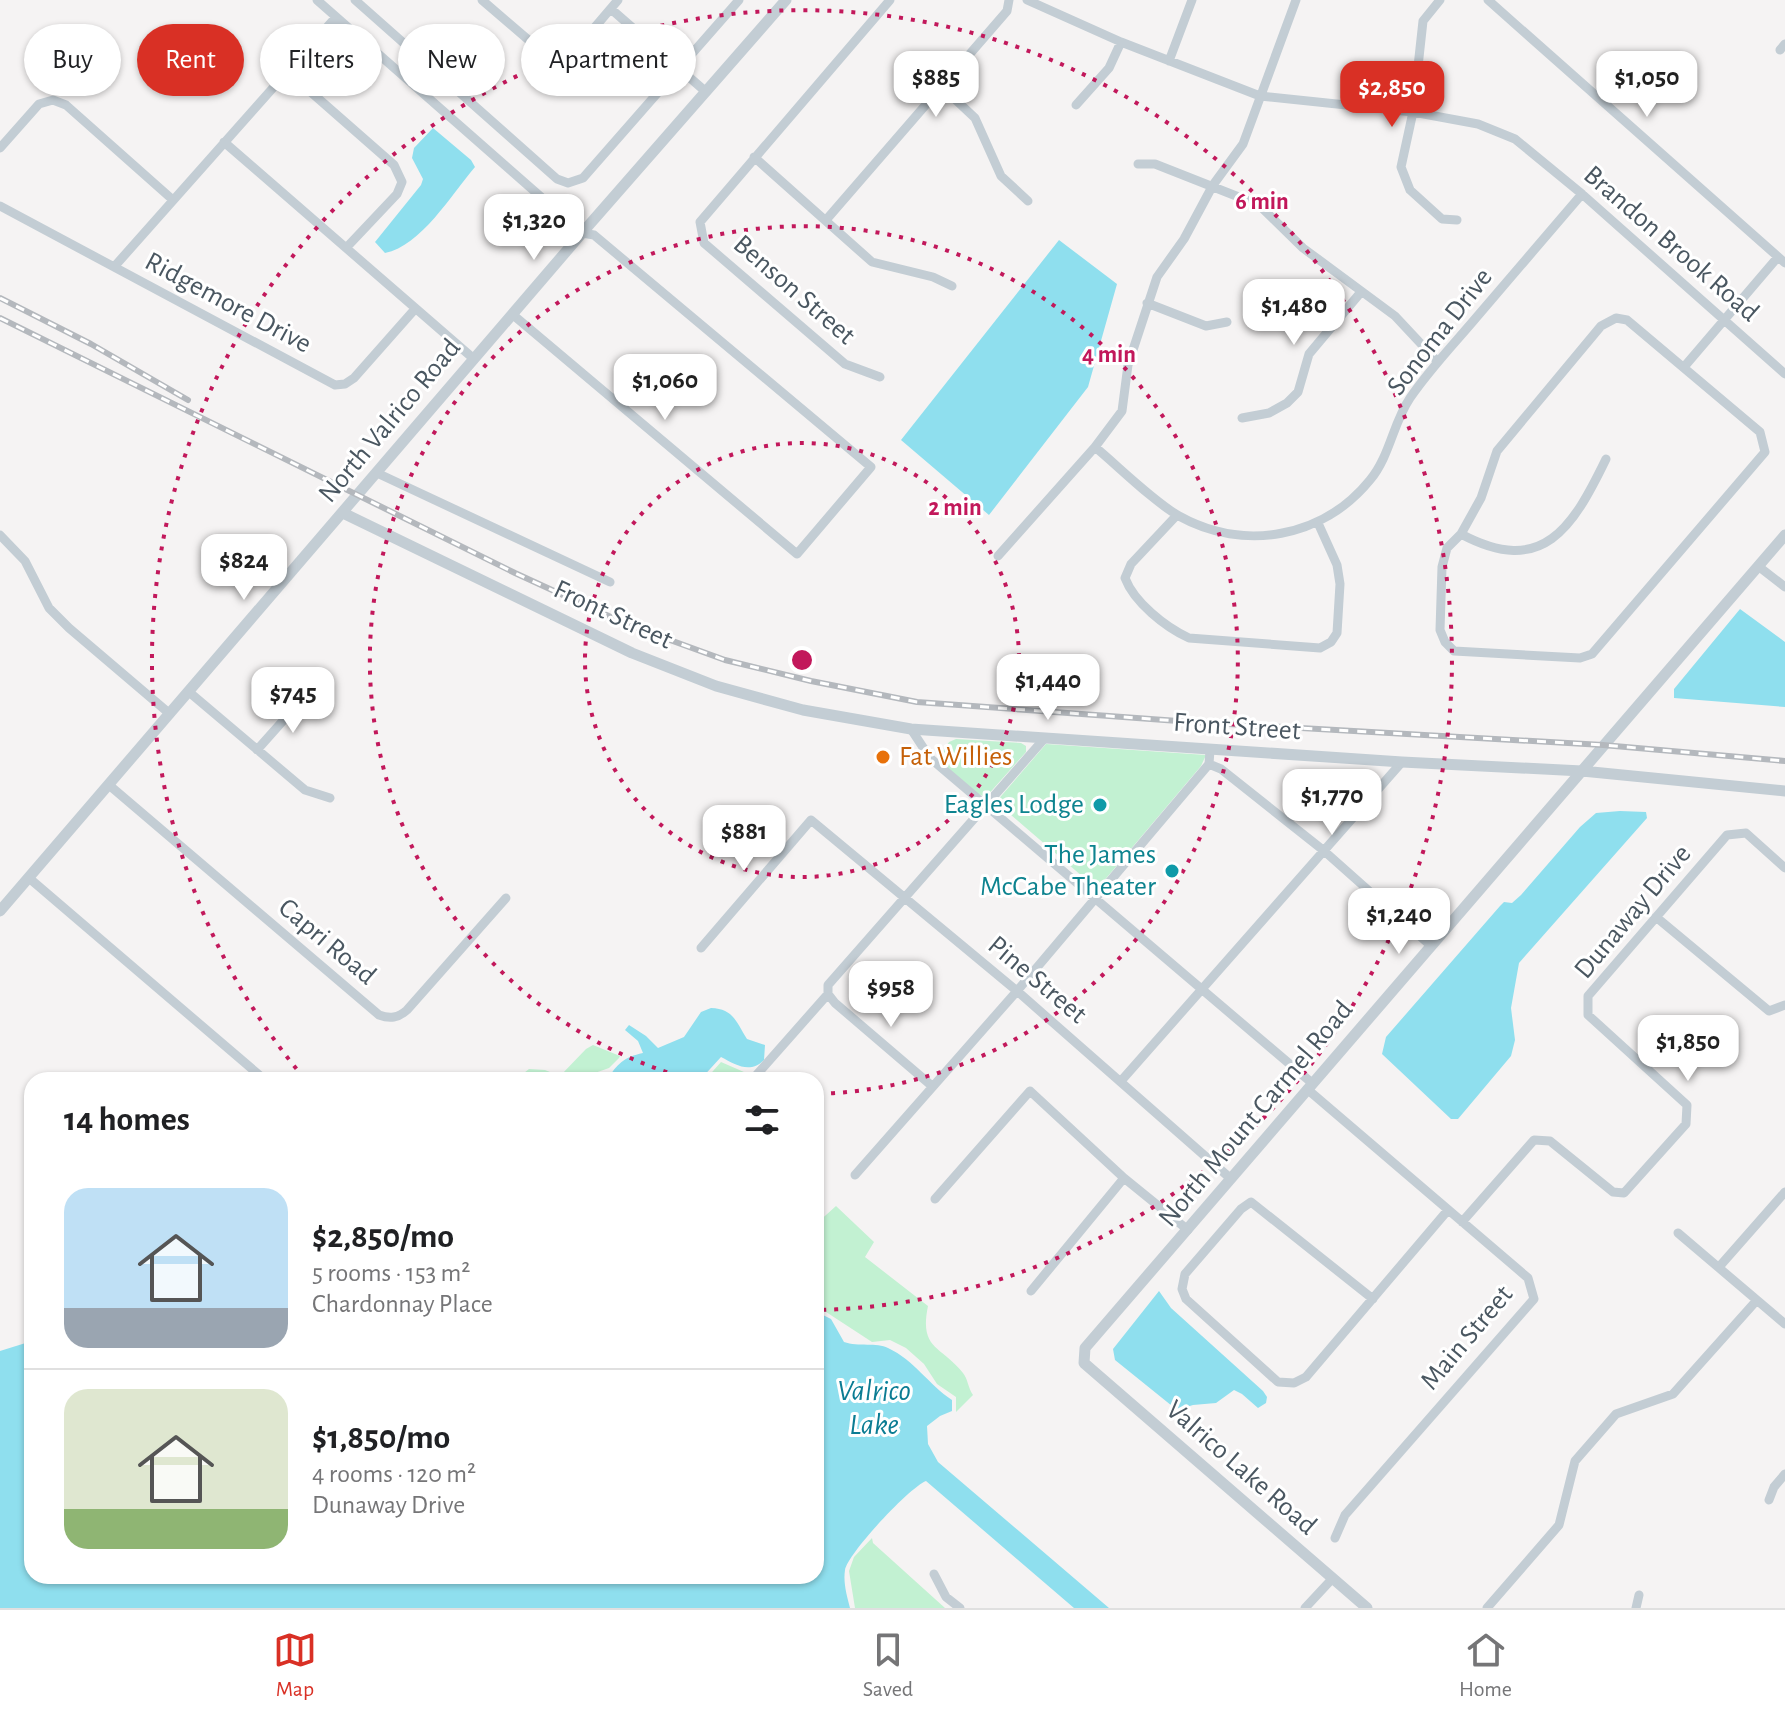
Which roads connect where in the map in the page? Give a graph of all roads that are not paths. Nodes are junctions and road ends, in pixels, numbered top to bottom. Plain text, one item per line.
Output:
1 (317, 0) edge
2 (355, 0) edge
3 (482, 0) edge
4 (618, 0) edge
5 (739, 0) edge
6 (786, 0) edge
7 (890, 0) edge
8 (1009, 0) edge
9 (1027, 0) edge
10 (1192, 0) edge
11 (1296, 0) edge
12 (1440, 0) edge
13 (1488, 0) edge
14 (494, 4) edge
15 (611, 9) junction
16 (336, 17) junction
17 (330, 24) edge
18 (628, 24) edge
19 (1121, 42) junction
20 (696, 49) edge
21 (1169, 61) junction
22 (696, 83) edge
23 (942, 87) junction
24 (705, 91) junction
25 (266, 96) edge
26 (315, 96) edge
27 (655, 96) edge
28 (1260, 96) junction
29 (1076, 105) dead end
30 (1413, 112) junction
31 (224, 142) junction
32 (0, 148) edge
33 (754, 157) junction
34 (1138, 164) dead end
35 (1213, 185) junction
36 (1582, 194) junction
37 (173, 200) junction
38 (1028, 201) dead end
39 (0, 206) edge
40 (826, 220) junction
41 (1457, 220) dead end
42 (582, 233) junction
43 (346, 248) junction
44 (1782, 260) edge
45 (114, 267) junction
46 (952, 286) dead end
47 (1361, 292) junction
48 (1147, 303) junction
49 (415, 309) junction
50 (512, 314) junction
51 (1724, 320) junction
52 (1227, 322) dead end
53 (474, 359) junction
54 (1438, 362) junction
55 (1684, 367) junction
56 (1785, 374) edge
57 (880, 377) dead end
58 (1242, 418) dead end
59 (1095, 447) junction
60 (1606, 459) dead end
61 (377, 473) junction
62 (343, 513) junction
63 (1177, 515) junction
64 (1318, 523) junction
65 (1461, 534) junction
66 (0, 535) edge
67 (1785, 535) edge
68 (998, 556) dead end
69 (1758, 566) junction
70 (610, 582) dead end
71 (1785, 587) edge
72 (189, 692) junction
73 (298, 698) dead end
74 (170, 714) junction
75 (911, 729) junction
76 (1044, 739) junction
77 (257, 750) junction
78 (1210, 750) junction
79 (1402, 762) junction
80 (1209, 764) junction
81 (1582, 771) junction
82 (109, 785) junction
83 (1785, 791) edge
84 (330, 798) dead end
85 (987, 805) junction
86 (1323, 850) junction
87 (1785, 868) edge
88 (29, 878) junction
89 (1096, 897) junction
90 (506, 898) dead end
91 (905, 898) junction
92 (0, 911) edge
93 (1656, 917) junction
94 (1431, 946) junction
95 (701, 948) dead end
96 (1204, 989) junction
97 (1017, 991) junction
98 (828, 994) junction
99 (1785, 1005) edge
100 (256, 1072) edge
101 (759, 1072) edge
102 (1121, 1081) junction
103 (932, 1086) junction
104 (1310, 1086) junction
105 (855, 1175) dead end
106 (1124, 1178) junction
107 (1230, 1178) junction
108 (1785, 1192) edge
109 (935, 1199) dead end
110 (1448, 1210) junction
111 (1462, 1222) junction
112 (1188, 1230) junction
113 (1678, 1233) dead end
114 (1719, 1267) junction
115 (1031, 1291) dead end
116 (1373, 1299) junction
117 (1757, 1300) junction
118 (1785, 1324) edge
119 (1084, 1363) joint
120 (1785, 1474) edge
121 (1769, 1500) dead end
122 (1335, 1538) dead end
123 (934, 1574) dead end
124 (1332, 1579) junction
125 (1639, 1595) dead end
126 (960, 1608) edge
127 (1305, 1608) edge
128 (1367, 1608) edge
129 (1487, 1608) edge
130 (1636, 1608) edge

1 - 16 street
2 - 27 street
3 - 14 street
4 - 15 street
5 - 20 street
6 - 24 street, North Valrico Road
7 - 33 street, Benson Street
8 - 23 street
9 - 19 street, Brandon Brook Road
10 - 21 street
11 - 28 street
12 - 30 street
13 - 44 street
14 - 15 street
15 - 18 street
16 - 17 street
16 - 42 street
19 - 21 street, Brandon Brook Road
19 - 29 street
21 - 28 street, Brandon Brook Road
22 - 24 street
23 - 38 street
23 - 40 street
24 - 42 street, North Valrico Road
25 - 31 street
26 - 43 street
28 - 30 street, Brandon Brook Road
28 - 35 street
30 - 36 street, Brandon Brook Road
30 - 41 street
31 - 37 street
31 - 43 street
32 - 37 street
33 - 40 street
33 - 57 street, Benson Street
34 - 35 street
35 - 47 street
35 - 48 street
36 - 51 street, Brandon Brook Road
36 - 54 street, Sonoma Drive
37 - 45 street
39 - 45 street, Ridgemore Drive
40 - 46 street
42 - 50 street, North Valrico Road
42 - 50 street
43 - 49 street
44 - 51 street
45 - 49 street, Ridgemore Drive
47 - 54 street
47 - 58 street
48 - 52 street
48 - 59 street
49 - 53 street
50 - 53 street, North Valrico Road
51 - 55 street
51 - 56 street, Brandon Brook Road
53 - 61 street, North Valrico Road
54 - 64 street, Sonoma Drive
55 - 65 street
55 - 65 street
59 - 63 street, Sonoma Drive
59 - 68 street
60 - 65 street
61 - 62 street, North Valrico Road
61 - 70 street
62 - 72 street, North Valrico Road
62 - 75 street, Front Street
63 - 64 street, Sonoma Drive
63 - 64 street
66 - 74 street
67 - 69 street, North Mount Carmel Road
69 - 71 street
69 - 81 street, North Mount Carmel Road
72 - 74 street, North Valrico Road
72 - 77 street
73 - 77 street
74 - 82 street, North Valrico Road
75 - 76 street, Front Street
75 - 85 street, Main Street
76 - 78 street, Front Street
76 - 85 street
77 - 84 street
78 - 79 street, Front Street
78 - 80 street
79 - 81 street, Front Street
79 - 86 street
80 - 86 street
80 - 89 street
81 - 83 street, Front Street
81 - 94 street, North Mount Carmel Road
82 - 88 street, North Valrico Road
82 - 90 street, Capri Road
85 - 89 street, Main Street
85 - 91 street
86 - 94 street
86 - 96 street
87 - 93 street, Dunaway Drive
88 - 92 street, North Valrico Road
88 - 100 street
89 - 96 street, Main Street
89 - 97 street
91 - 95 street, Pine Street
91 - 97 street, Pine Street
91 - 98 street
93 - 99 street
93 - 111 street, Dunaway Drive
94 - 104 street, North Mount Carmel Road
96 - 102 street
96 - 104 street, Main Street
97 - 102 street, Pine Street
97 - 103 street
98 - 101 street
98 - 103 street
102 - 107 street, Pine Street
103 - 105 street
104 - 107 street, North Mount Carmel Road
104 - 110 street, Main Street
106 - 109 street
106 - 112 street
106 - 115 street
107 - 112 street, North Mount Carmel Road
108 - 114 street
110 - 111 street, Main Street
110 - 116 street
111 - 122 street, Main Street
112 - 119 street, North Mount Carmel Road
113 - 114 street
114 - 117 street
116 - 116 street
117 - 118 street
117 - 129 street
119 - 124 street, Valrico Lake Road
120 - 121 street
123 - 126 street
124 - 127 street
124 - 128 street, Valrico Lake Road
125 - 130 street

